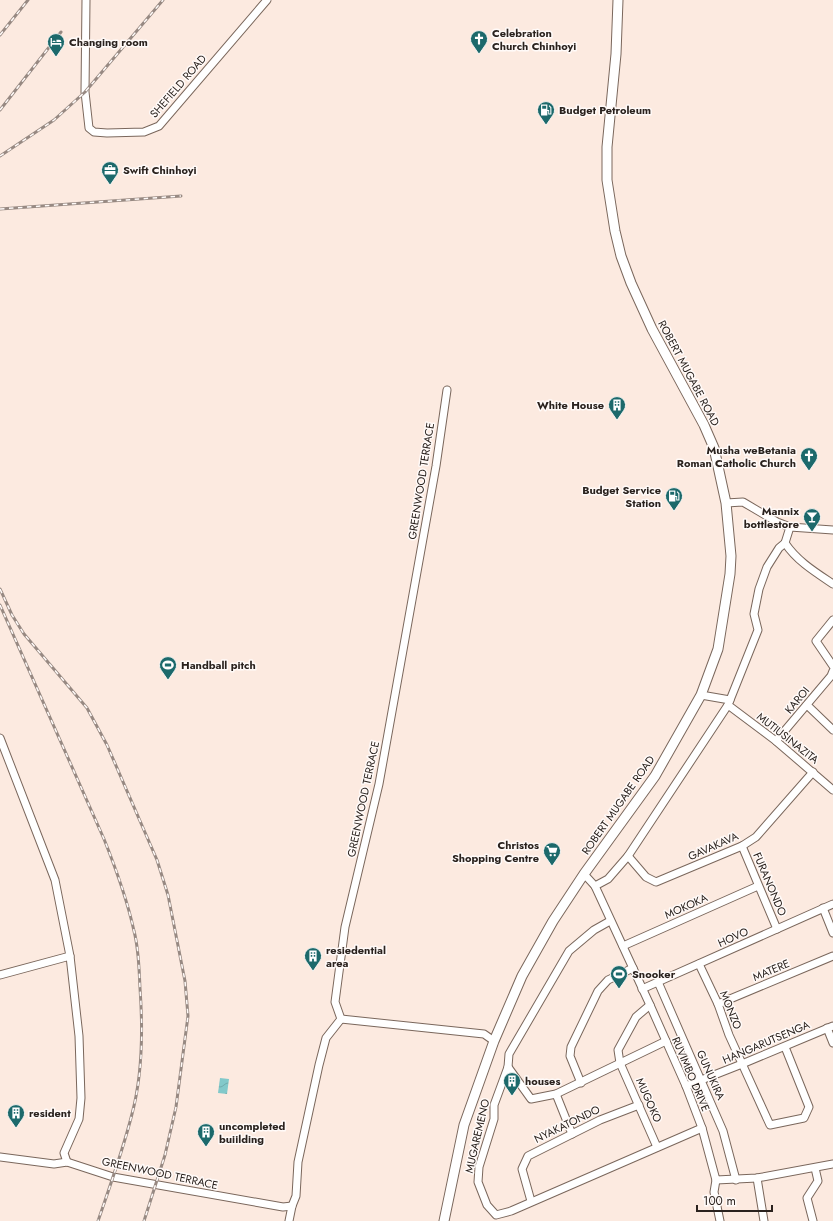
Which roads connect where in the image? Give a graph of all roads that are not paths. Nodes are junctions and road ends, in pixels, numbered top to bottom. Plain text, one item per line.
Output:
1 (86, 0) edge
2 (267, 0) edge
3 (618, 0) edge
4 (447, 390) dead end
5 (726, 502) junction
6 (790, 527) junction
7 (833, 530) edge
8 (785, 543) junction
9 (833, 584) edge
10 (833, 620) edge
11 (833, 666) edge
12 (833, 671) edge
13 (701, 695) junction
14 (729, 703) junction
15 (808, 705) junction
16 (833, 730) edge
17 (0, 738) edge
18 (776, 741) junction
19 (813, 772) junction
20 (833, 790) edge
21 (742, 846) junction
22 (628, 856) junction
23 (584, 874) junction
24 (595, 886) junction
25 (758, 886) junction
26 (833, 904) edge
27 (824, 908) junction
28 (610, 921) junction
29 (777, 929) junction
30 (833, 933) edge
31 (622, 946) junction
32 (70, 956) junction
33 (833, 956) edge
34 (699, 964) junction
35 (633, 968) junction
36 (0, 975) edge
37 (658, 982) junction
38 (642, 989) junction
39 (718, 1004) junction
40 (650, 1005) junction
41 (341, 1019) junction
42 (830, 1027) edge
43 (494, 1041) junction
44 (666, 1041) junction
45 (833, 1043) edge
46 (784, 1047) junction
47 (620, 1063) junction
48 (742, 1064) junction
49 (508, 1067) junction
50 (701, 1080) junction
51 (580, 1083) junction
52 (686, 1086) junction
53 (556, 1094) junction
54 (639, 1104) junction
55 (702, 1128) junction
56 (572, 1134) junction
57 (657, 1147) junction
58 (0, 1157) edge
59 (67, 1162) junction
60 (833, 1164) edge
61 (815, 1168) junction
62 (757, 1178) junction
63 (716, 1180) junction
64 (736, 1180) junction
65 (531, 1201) junction
66 (292, 1206) junction
67 (289, 1221) edge
68 (444, 1221) edge
69 (720, 1221) edge
70 (764, 1221) edge
71 (813, 1221) edge

1 - 2 street, SHEFIELD ROAD
3 - 5 main road, ROBERT MUGABE ROAD
4 - 41 street, GREENWOOD TERRACE
5 - 6 street
5 - 13 main road, ROBERT MUGABE ROAD
6 - 7 street
6 - 8 street
8 - 9 street
8 - 14 street
10 - 11 street
12 - 15 street, KAROI
13 - 14 street
13 - 23 main road, ROBERT MUGABE ROAD
14 - 18 street, MUTIUSINAZITA
14 - 22 street
15 - 16 street
15 - 18 street, KAROI
17 - 32 street
18 - 19 street, MUTIUSINAZITA
19 - 20 street, MUTIUSINAZITA
19 - 21 street, GAVAKAVA
21 - 22 street, GAVAKAVA
21 - 25 street, FURANONDO
22 - 24 street
23 - 24 street, RUVIMBO DRIVE
23 - 43 main road, ROBERT MUGABE ROAD
24 - 28 street, RUVIMBO DRIVE
25 - 29 street, FURANONDO
25 - 31 street, MOKOKA
26 - 27 street, HOVO
27 - 29 street, HOVO
27 - 30 street
28 - 31 street, RUVIMBO DRIVE
28 - 49 street, MUGAREMENO
29 - 34 street, HOVO
31 - 35 street, RUVIMBO DRIVE
32 - 36 street
32 - 59 street
33 - 39 street, MATERE
34 - 37 street, HOVO
34 - 39 street, MONZO
35 - 38 street, RUVIMBO DRIVE
35 - 51 street
37 - 38 street, HOVO
37 - 50 street, GUNUKIRA
38 - 40 street, RUVIMBO DRIVE
39 - 48 street, MONZO
40 - 44 street, RUVIMBO DRIVE
40 - 47 street
41 - 43 street
41 - 66 street
42 - 45 street
42 - 46 street, HANGARUTSENGA
43 - 68 main road, ROBERT MUGABE ROAD
44 - 47 street
44 - 52 street, RUVIMBO DRIVE
46 - 48 street, HANGARUTSENGA
46 - 48 street, MONZO
47 - 51 street
47 - 54 street, MUGOKO
48 - 50 street, HANGARUTSENGA
49 - 53 street
49 - 65 street, MUGAREMENO
50 - 52 street, HANGARUTSENGA
50 - 64 street, GUNUKIRA
51 - 53 street
52 - 55 street, RUVIMBO DRIVE
53 - 56 street
54 - 56 street, NYAKATONDO
54 - 57 street, MUGOKO
55 - 57 street, MUGAREMENO
55 - 63 street, RUVIMBO DRIVE
56 - 65 street, NYAKATONDO
57 - 65 street, MUGAREMENO
58 - 59 street, GREENWOOD TERRACE
59 - 66 street, GREENWOOD TERRACE
60 - 61 street
61 - 62 street
61 - 71 street
62 - 64 street
62 - 70 street
63 - 64 street
63 - 69 street, RUVIMBO DRIVE
66 - 67 street

